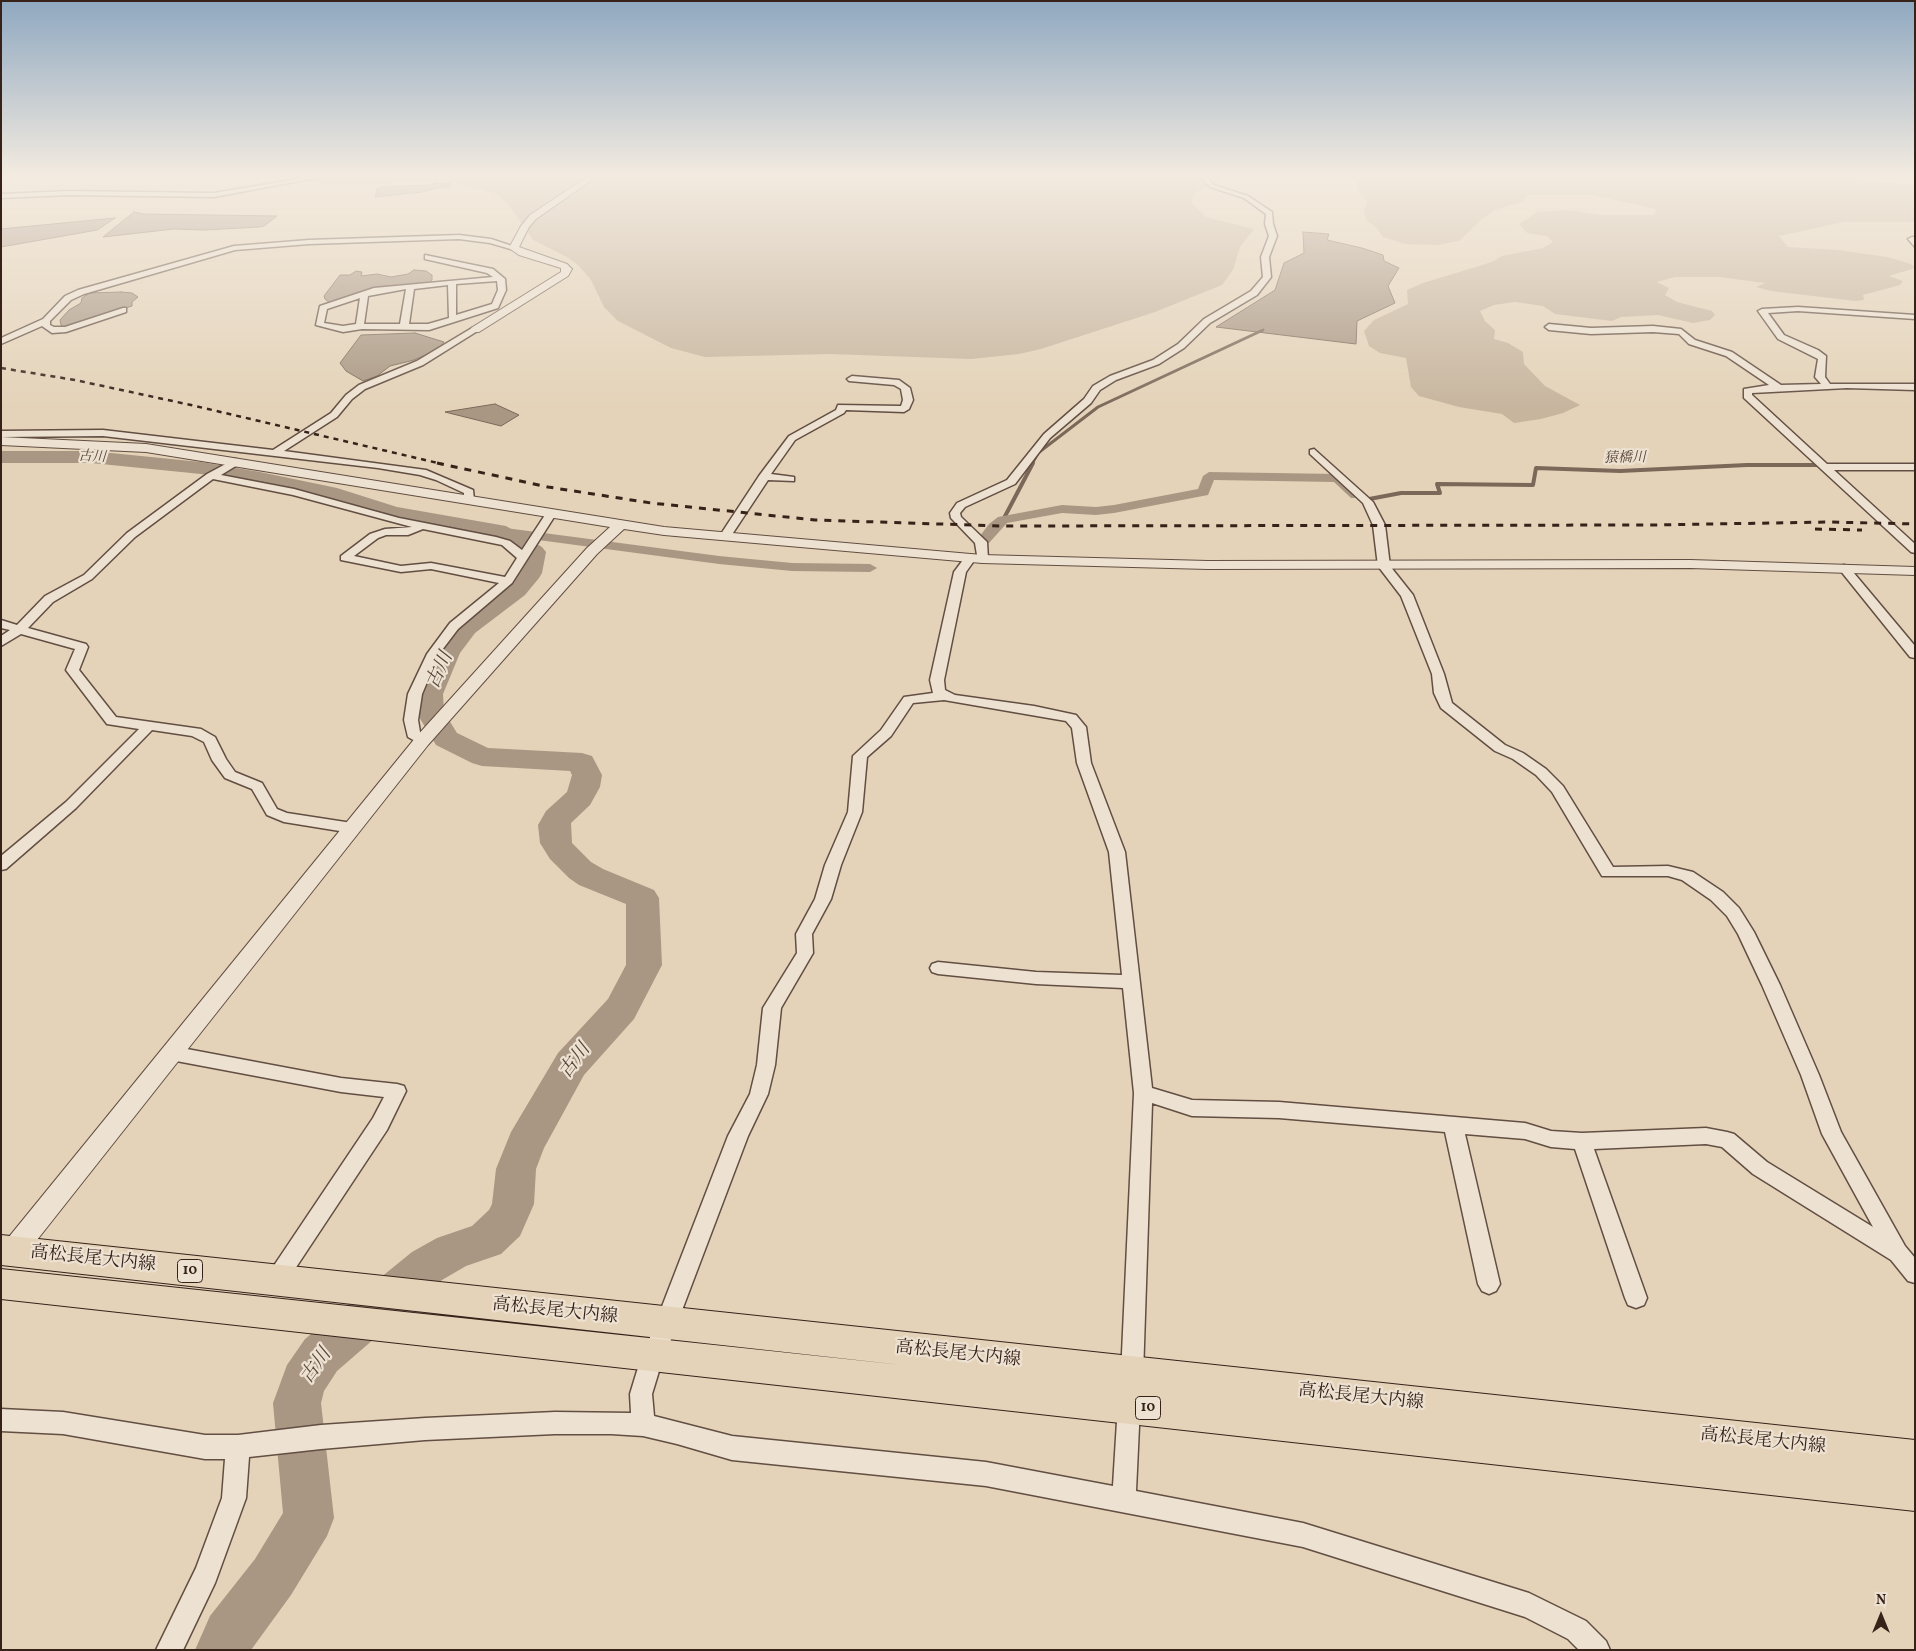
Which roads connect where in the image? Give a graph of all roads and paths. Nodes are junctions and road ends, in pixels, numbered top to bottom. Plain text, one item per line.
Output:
1 (213, 254) edge
2 (525, 254) edge
3 (1266, 254) edge
4 (428, 257) dead end
5 (501, 279) junction
6 (452, 283) junction
7 (410, 287) junction
8 (362, 294) junction
9 (122, 310) dead end
10 (1915, 317) edge
11 (454, 318) junction
12 (46, 321) junction
13 (438, 324) junction
14 (362, 326) junction
15 (404, 327) junction
16 (1549, 328) dead end
17 (475, 330) joint
18 (464, 336) junction
19 (1, 341) edge
20 (852, 379) dead end
21 (1827, 386) junction
22 (1915, 387) edge
23 (1779, 388) junction
24 (1, 434) edge
25 (1, 441) edge
26 (1314, 452) dead end
27 (275, 453) junction
28 (230, 464) junction
29 (255, 465) junction
30 (1824, 466) junction
31 (1915, 467) edge
32 (213, 475) junction
33 (764, 476) junction
34 (790, 479) dead end
35 (469, 500) junction
36 (551, 514) junction
37 (620, 525) junction
38 (425, 526) junction
39 (725, 538) junction
40 (604, 539) joint
41 (1915, 550) edge
42 (523, 555) junction
43 (976, 559) junction
44 (1384, 566) junction
45 (1844, 568) junction
46 (1915, 571) edge
47 (508, 581) junction
48 (1, 624) edge
49 (21, 628) junction
50 (1, 642) edge
51 (1915, 654) edge
52 (944, 696) junction
53 (149, 726) junction
54 (424, 739) junction
55 (352, 828) junction
56 (1, 865) edge
57 (938, 968) dead end
58 (1131, 982) junction
59 (171, 1053) junction
60 (1143, 1093) junction
61 (1453, 1125) junction
62 (1582, 1140) junction
63 (1898, 1253) junction
64 (5, 1256) edge
65 (1915, 1274) edge
66 (276, 1280) junction
67 (1, 1284) edge
68 (1489, 1284) dead end
69 (1636, 1298) dead end
70 (660, 1339) junction
71 (1130, 1389) junction
72 (1, 1420) edge
73 (643, 1425) junction
74 (238, 1448) junction
75 (1915, 1459) edge
76 (1915, 1492) edge
77 (1124, 1501) junction
78 (169, 1650) edge
79 (1598, 1650) edge

1 - 12 street
2 - 17 street
3 - 43 street
4 - 5 street
5 - 6 street
5 - 11 street
6 - 7 street
6 - 11 street
7 - 8 street
7 - 15 street
8 - 14 street
8 - 14 street
9 - 12 street
10 - 21 street
11 - 13 street
12 - 19 street
13 - 15 street
13 - 18 street
14 - 15 street
16 - 23 street
17 - 18 street
18 - 27 street
20 - 33 street
21 - 22 street
21 - 23 street
23 - 30 street
24 - 27 street
25 - 28 street
26 - 44 street
27 - 29 street
27 - 35 street
28 - 29 street
28 - 32 street
29 - 35 street
30 - 31 street
30 - 41 street
32 - 38 street
32 - 49 street
33 - 34 street
33 - 39 street
35 - 36 street
36 - 37 street
36 - 42 street
37 - 39 street
37 - 40 street
38 - 42 street
38 - 47 street
39 - 43 street
40 - 54 street
42 - 47 street
43 - 44 street
43 - 52 street
44 - 45 street
44 - 63 street
45 - 46 street
45 - 51 street
47 - 54 street
48 - 49 street
49 - 50 street
49 - 53 street
52 - 58 street
52 - 70 street
53 - 55 street
53 - 56 street
54 - 55 street
55 - 59 street
57 - 58 street
58 - 60 street
59 - 64 street
59 - 66 street
60 - 61 street
60 - 71 street
61 - 62 street
61 - 68 street
62 - 63 street
62 - 69 street
63 - 65 street
64 - 66 main road, 高松長尾大内線 / 10
66 - 70 main road, 高松長尾大内線 / 10
67 - 70 main road, 高松長尾大内線 / 10
70 - 71 main road, 高松長尾大内線 / 10
70 - 73 street
71 - 75 main road, 高松長尾大内線 / 10
71 - 76 main road, 高松長尾大内線 / 10
71 - 77 street
72 - 74 street
73 - 74 street
73 - 77 street
74 - 78 street
77 - 79 street

